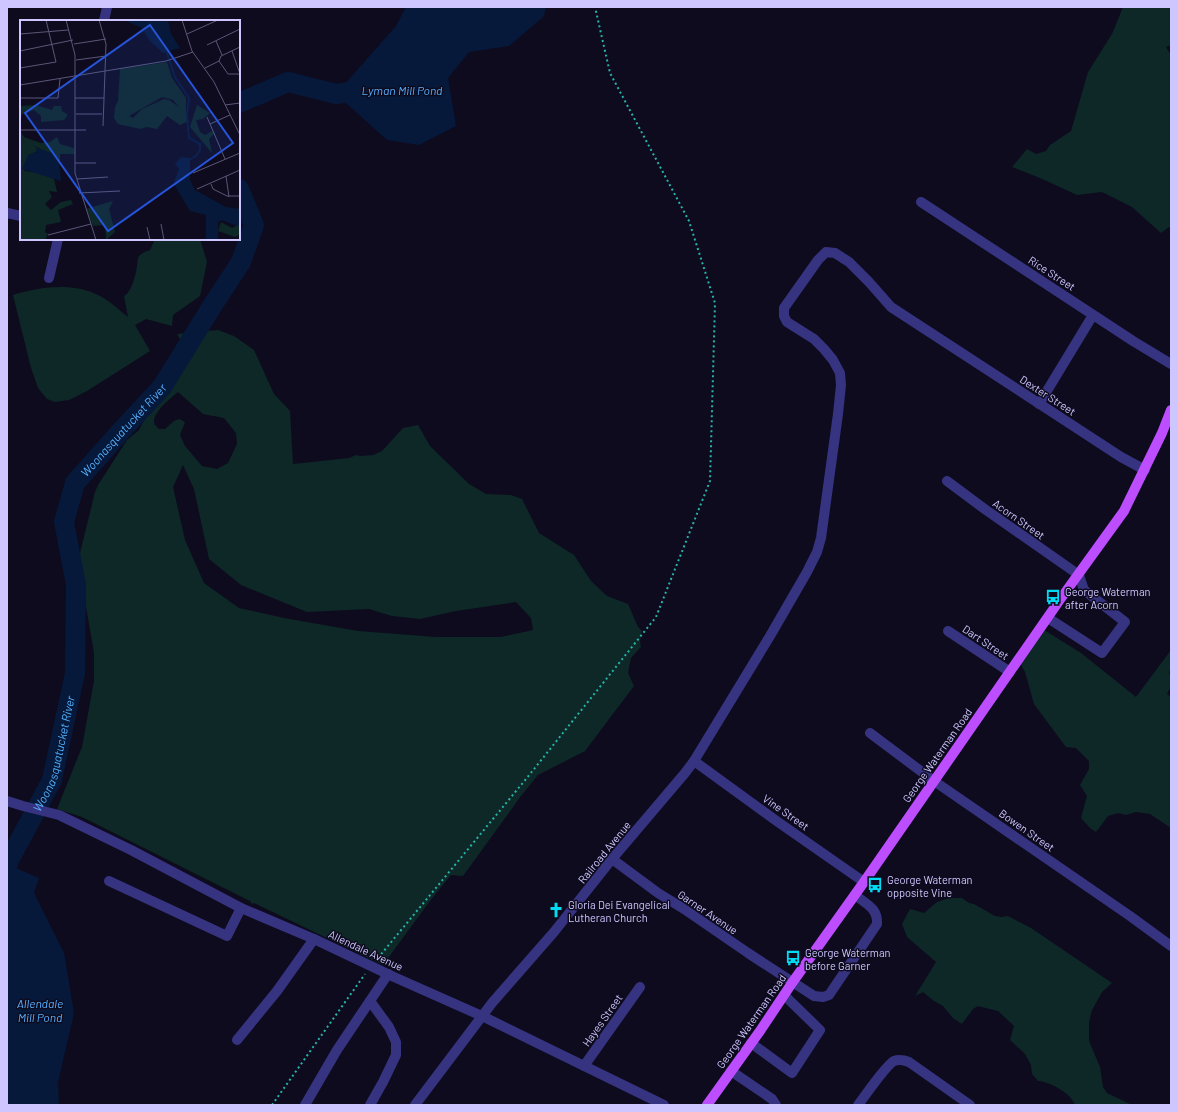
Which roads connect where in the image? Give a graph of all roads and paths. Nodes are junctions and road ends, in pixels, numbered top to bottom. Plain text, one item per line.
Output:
1 (107, 7) edge
2 (595, 7) edge
3 (104, 20) edge
4 (921, 202) dead end
5 (7, 213) edge
6 (20, 216) edge
7 (58, 240) edge
8 (48, 278) dead end
9 (1093, 315) junction
10 (1171, 364) edge
11 (1039, 404) junction
12 (1171, 410) edge
13 (1145, 470) junction
14 (947, 481) dead end
15 (1079, 576) junction
16 (1048, 618) junction
17 (948, 631) dead end
18 (1010, 672) junction
19 (742, 683) joint
20 (870, 733) dead end
21 (694, 761) junction
22 (934, 781) junction
23 (7, 801) edge
24 (612, 859) junction
25 (109, 881) dead end
26 (864, 882) junction
27 (855, 895) junction
28 (241, 908) junction
29 (314, 939) junction
30 (1171, 946) edge
31 (371, 966) junction
32 (388, 974) junction
33 (792, 982) junction
34 (640, 987) dead end
35 (784, 995) junction
36 (370, 1001) junction
37 (482, 1016) junction
38 (237, 1040) dead end
39 (751, 1043) junction
40 (584, 1066) junction
41 (731, 1071) junction
42 (272, 1105) edge
43 (305, 1105) edge
44 (370, 1105) edge
45 (416, 1105) edge
46 (664, 1105) edge
47 (707, 1105) edge
48 (776, 1105) edge
49 (858, 1105) edge
50 (970, 1105) edge

1 - 3 street
2 - 31 path
4 - 9 street, Rice Street
5 - 6 street
7 - 8 street
9 - 10 street, Rice Street
9 - 11 street
11 - 13 street, Dexter Street
11 - 19 street, Dexter Street
12 - 13 main road, George Waterman Road
13 - 15 main road, George Waterman Road
14 - 15 street, Acorn Street
15 - 16 main road, George Waterman Road
15 - 16 street
16 - 18 main road, George Waterman Road
17 - 18 street, Dart Street
18 - 22 main road, George Waterman Road
19 - 21 street, Railroad Avenue
20 - 22 street, Bowen Street
21 - 24 street, Railroad Avenue
21 - 26 street, Vine Street
22 - 26 main road, George Waterman Road
22 - 30 street, Bowen Street
23 - 28 street, Allendale Avenue
24 - 33 street, Garner Avenue
24 - 37 street, Railroad Avenue
25 - 28 street
26 - 27 main road, George Waterman Road
27 - 33 main road, George Waterman Road
27 - 33 street, Garner Avenue
28 - 29 street, Allendale Avenue
29 - 31 street, Allendale Avenue
29 - 38 street
31 - 32 street, Allendale Avenue
31 - 42 path
32 - 36 street
32 - 37 street, Allendale Avenue
33 - 35 main road, George Waterman Road
34 - 40 street, Hayes Street
35 - 39 main road, George Waterman Road
35 - 39 street
36 - 43 street
36 - 44 street
37 - 40 street, Allendale Avenue
37 - 45 street, Railroad Avenue
39 - 41 main road, George Waterman Road
40 - 46 street, Allendale Avenue
41 - 47 main road, George Waterman Road
41 - 48 street
49 - 50 street

